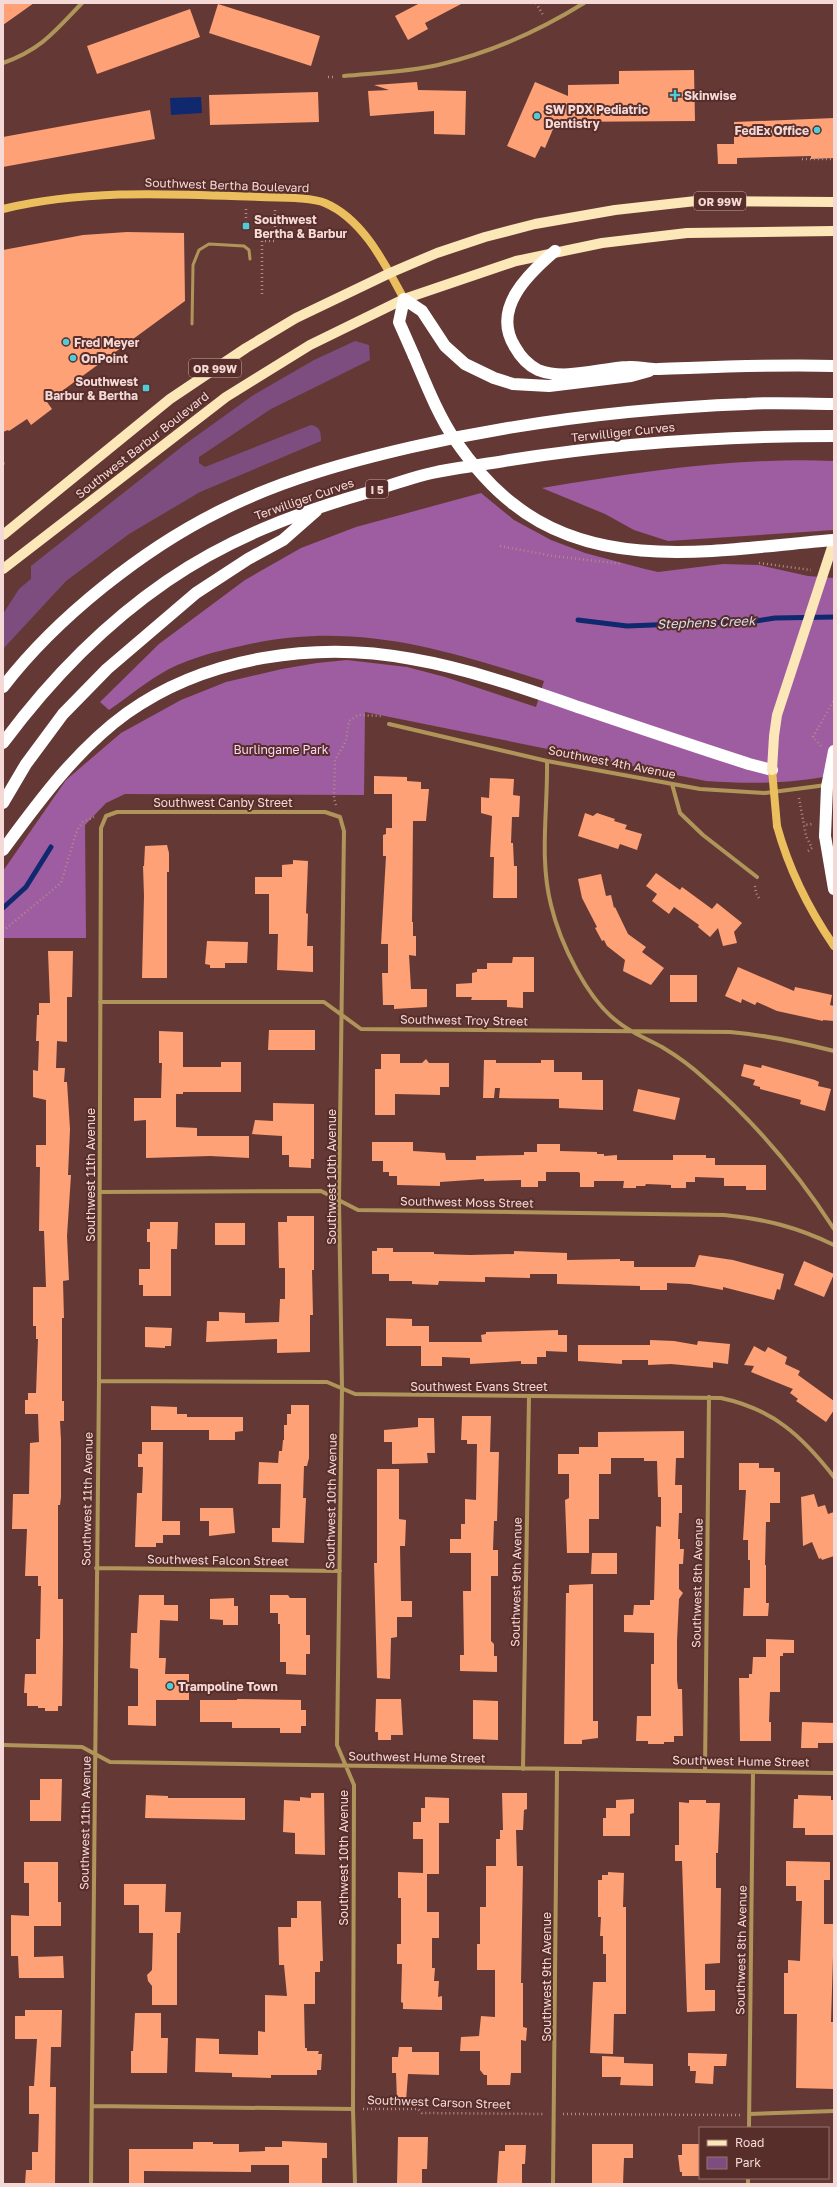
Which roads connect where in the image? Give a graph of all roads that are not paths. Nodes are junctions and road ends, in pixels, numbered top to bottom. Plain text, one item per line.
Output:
1 (82, 3) edge
2 (584, 3) edge
3 (3, 63) edge
4 (344, 76) dead end
5 (834, 202) edge
6 (3, 209) edge
7 (834, 231) edge
8 (555, 251) junction
9 (250, 259) dead end
10 (390, 273) junction
11 (404, 299) junction
12 (192, 324) dead end
13 (834, 366) edge
14 (656, 369) junction
15 (834, 404) edge
16 (834, 436) edge
17 (323, 505) junction
18 (3, 535) edge
19 (834, 541) edge
20 (3, 569) edge
21 (3, 687) edge
22 (389, 724) road end
23 (3, 743) edge
24 (834, 751) edge
25 (546, 761) junction
26 (772, 770) junction
27 (672, 784) junction
28 (834, 784) edge
29 (3, 802) edge
30 (106, 816) joint
31 (340, 817) joint
32 (3, 850) edge
33 (756, 877) dead end
34 (834, 888) edge
35 (834, 946) edge
36 (100, 1002) junction
37 (342, 1015) junction
38 (632, 1032) junction
39 (834, 1052) edge
40 (100, 1192) junction
41 (339, 1200) junction
42 (834, 1228) edge
43 (834, 1245) edge
44 (98, 1381) junction
45 (342, 1388) junction
46 (529, 1396) junction
47 (709, 1397) junction
48 (834, 1477) edge
49 (96, 1568) junction
50 (340, 1571) junction
51 (3, 1745) edge
52 (95, 1755) junction
53 (346, 1766) junction
54 (523, 1769) junction
55 (557, 1770) junction
56 (705, 1770) junction
57 (753, 1772) junction
58 (834, 1773) edge
59 (92, 2106) junction
60 (353, 2109) junction
61 (834, 2111) edge
62 (749, 2114) junction
63 (749, 2127) edge
64 (91, 2184) edge
65 (354, 2184) edge
66 (553, 2184) edge

1 - 3 street
2 - 4 street
5 - 10 main road, Southwest Barbur Boulevard / OR 99W
6 - 10 main road, Southwest Bertha Boulevard
7 - 8 main road, Southwest Barbur Boulevard / OR 99W
8 - 11 main road, Southwest Barbur Boulevard / OR 99W
8 - 14 highway
9 - 12 lane
10 - 11 main road, Southwest Bertha Boulevard
10 - 18 main road, Southwest Barbur Boulevard / OR 99W
11 - 14 highway
11 - 19 highway, bridge
11 - 20 main road, Southwest Barbur Boulevard / OR 99W
13 - 14 highway
15 - 21 highway, Terwilliger Curves
16 - 17 highway, Terwilliger Curves / I 5
17 - 23 highway, Terwilliger Curves / I 5
17 - 29 highway
19 - 26 main road, bridge
22 - 25 street, Southwest 4th Avenue
24 - 34 highway, bridge
25 - 27 street, Southwest 4th Avenue
25 - 38 street
26 - 32 highway
26 - 35 main road, bridge
27 - 28 street, Southwest 4th Avenue
27 - 33 street
30 - 31 street, Southwest Canby Street
30 - 36 street, Southwest 11th Avenue
31 - 37 street, Southwest 10th Avenue
36 - 37 street, Southwest Troy Street
36 - 40 street, Southwest 11th Avenue
37 - 38 street, Southwest Troy Street
37 - 41 street, Southwest 10th Avenue
38 - 39 street, Southwest Troy Street
38 - 42 street
40 - 41 street, Southwest Moss Street
40 - 44 street, Southwest 11th Avenue
41 - 43 street, Southwest Moss Street
41 - 45 street, Southwest 10th Avenue
44 - 45 street, Southwest Evans Street
44 - 49 street, Southwest 11th Avenue
45 - 46 street, Southwest Evans Street
45 - 50 street, Southwest 10th Avenue
46 - 47 street, Southwest Evans Street
46 - 54 street, Southwest 9th Avenue
47 - 48 street, Southwest Evans Street
47 - 56 street, Southwest 8th Avenue
49 - 50 street, Southwest Falcon Street
49 - 52 street, Southwest 11th Avenue
50 - 53 street, Southwest 10th Avenue
51 - 52 street, Southwest Hume Street
52 - 53 street, Southwest Hume Street
52 - 59 street, Southwest 11th Avenue
53 - 54 street, Southwest Hume Street
53 - 60 street, Southwest 10th Avenue
54 - 55 street, Southwest Hume Street
55 - 56 street, Southwest Hume Street
55 - 66 street, Southwest 9th Avenue
56 - 57 street, Southwest Hume Street
57 - 58 street, Southwest Hume Street
57 - 62 street, Southwest 8th Avenue
59 - 60 street, Southwest Carson Street
59 - 64 street, Southwest 11th Avenue
60 - 65 street, Southwest 10th Avenue
61 - 62 street
62 - 63 street, Southwest 8th Avenue

